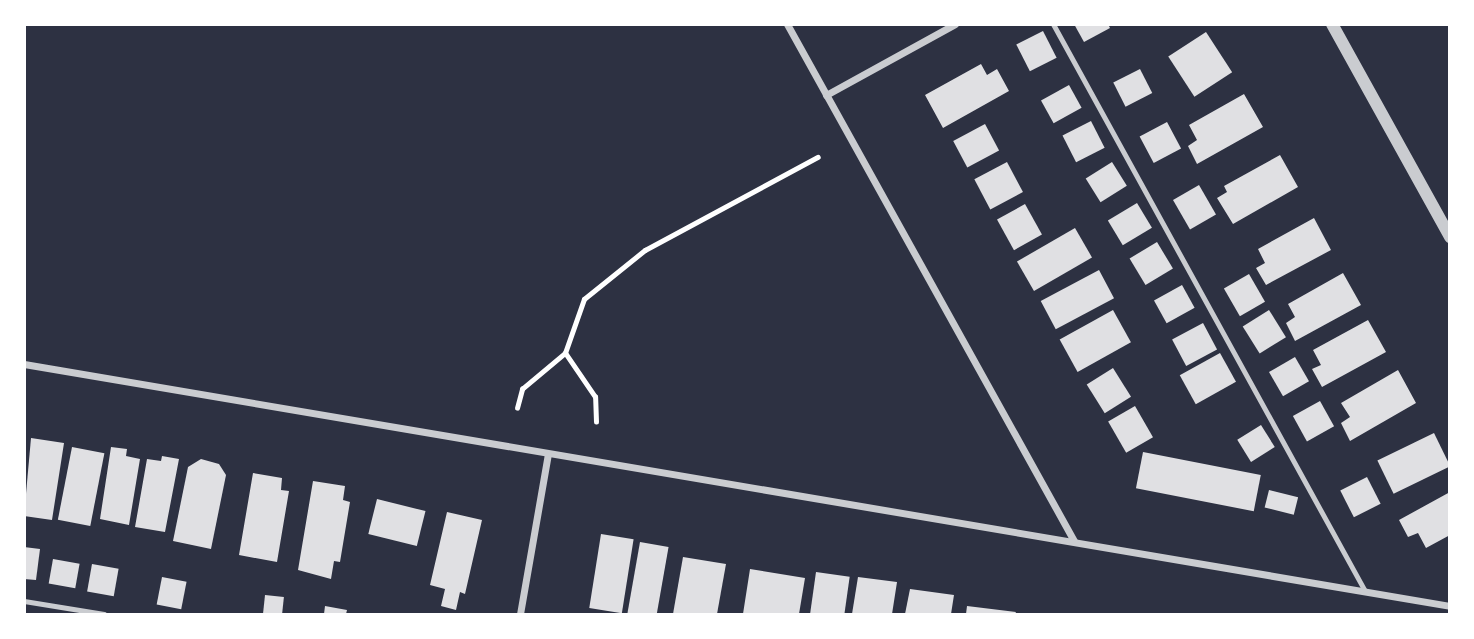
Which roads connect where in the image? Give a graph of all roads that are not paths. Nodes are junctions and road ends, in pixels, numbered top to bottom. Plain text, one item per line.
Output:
1 (787, 24) edge
2 (956, 24) edge
3 (1053, 24) edge
4 (1332, 24) edge
5 (826, 95) junction
6 (1450, 237) edge
7 (24, 363) edge
8 (548, 454) junction
9 (1074, 541) junction
10 (1365, 591) junction
11 (24, 601) edge
12 (1450, 606) edge
13 (104, 614) edge
14 (520, 614) edge

1 - 5 street
2 - 5 street
3 - 10 lane
4 - 6 street
5 - 9 street
7 - 8 street
8 - 9 street
8 - 14 street
9 - 10 street
10 - 12 street
11 - 13 lane

